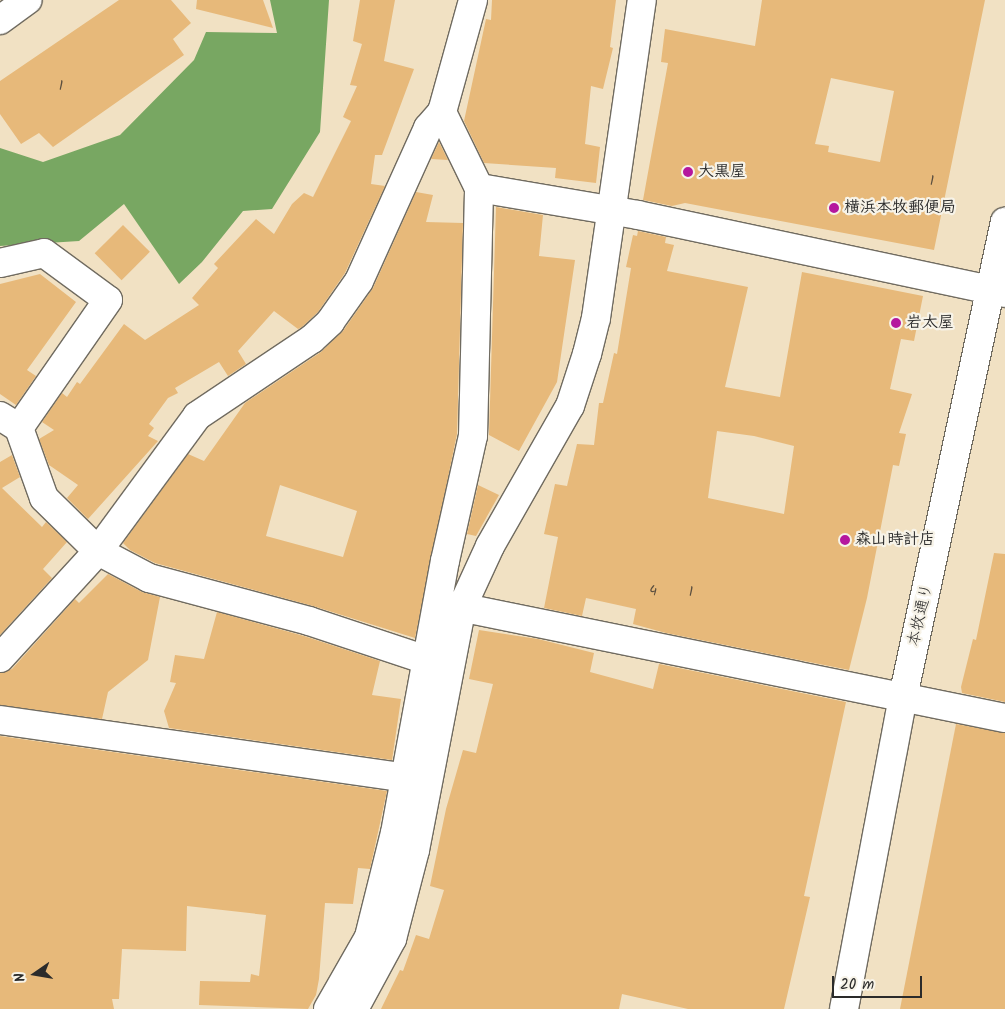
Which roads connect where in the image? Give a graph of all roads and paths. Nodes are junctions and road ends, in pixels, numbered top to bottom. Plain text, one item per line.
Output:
1 (28, 0) edge
2 (473, 0) edge
3 (642, 0) edge
4 (0, 20) edge
5 (442, 112) junction
6 (479, 188) junction
7 (612, 210) junction
8 (1005, 222) edge
9 (0, 263) edge
10 (998, 292) edge
11 (10, 422) edge
12 (98, 551) junction
13 (450, 605) junction
14 (0, 658) edge
15 (426, 660) junction
16 (903, 697) junction
17 (1005, 718) edge
18 (0, 720) edge
19 (405, 778) junction
20 (328, 1009) edge
21 (354, 1009) edge
22 (844, 1009) edge

1 - 4 street
2 - 5 street
3 - 7 street
5 - 6 street
5 - 12 street
6 - 7 street
6 - 13 street
7 - 10 street
7 - 13 street
8 - 10 street, 本牧通り
9 - 11 street
10 - 16 street, 本牧通り
11 - 12 street
12 - 14 street
12 - 15 street
13 - 15 street
13 - 16 street
13 - 21 street
15 - 19 street
16 - 17 street
16 - 22 street, 本牧通り
18 - 19 street
19 - 20 street

